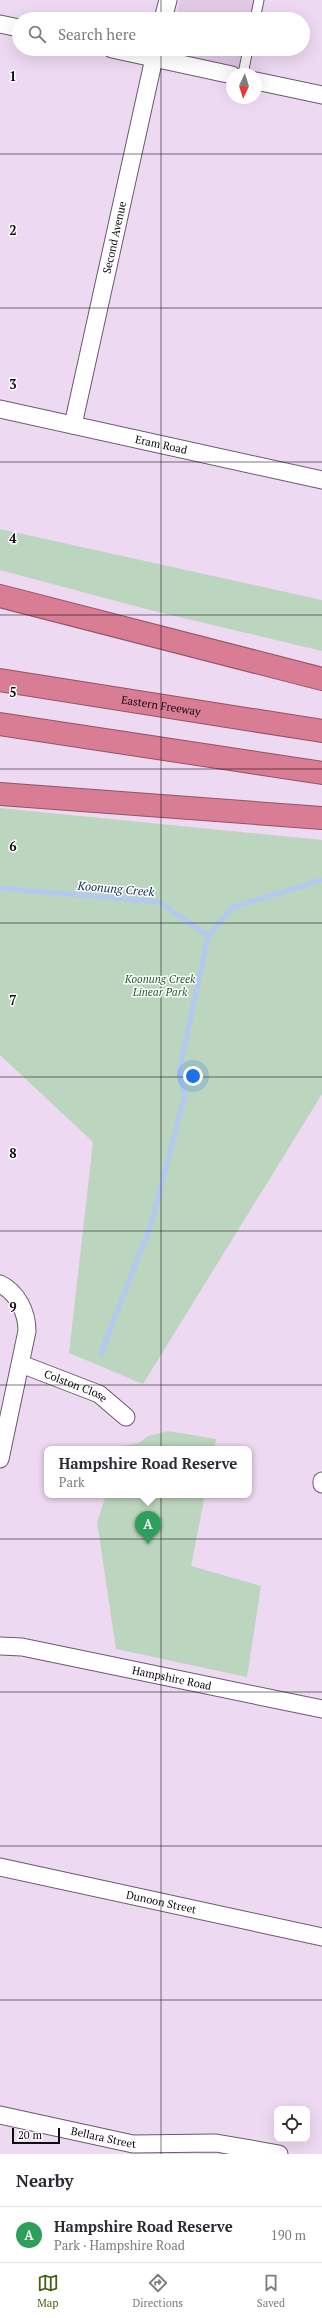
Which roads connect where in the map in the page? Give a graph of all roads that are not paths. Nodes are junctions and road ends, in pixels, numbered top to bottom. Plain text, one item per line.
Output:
1 (168, 0) edge
2 (259, 0) edge
3 (165, 12) edge
4 (256, 12) edge
5 (0, 24) edge
6 (12, 27) edge
7 (155, 56) edge
8 (162, 56) edge
9 (247, 56) edge
10 (244, 68) edge
11 (226, 73) edge
12 (262, 82) edge
13 (322, 95) edge
14 (0, 409) edge
15 (73, 425) junction
16 (322, 480) edge
17 (0, 596) edge
18 (322, 679) edge
19 (0, 680) edge
20 (0, 724) edge
21 (322, 731) edge
22 (322, 773) edge
23 (0, 794) edge
24 (322, 818) edge
25 (0, 1284) edge
26 (21, 1364) junction
27 (126, 1417) dead end
28 (0, 1459) edge
29 (0, 1638) edge
30 (0, 1646) edge
31 (22, 1647) junction
32 (322, 1709) edge
33 (0, 1867) edge
34 (322, 1937) edge
35 (0, 2115) edge
36 (279, 2154) edge

1 - 3 street
2 - 4 lane
5 - 6 street
7 - 15 street, Second Avenue
8 - 11 street
9 - 10 lane
12 - 13 street
14 - 15 street, Eram Road
15 - 16 street, Eram Road
17 - 18 highway
19 - 21 highway, Eastern Freeway
20 - 22 highway
23 - 24 highway
25 - 26 street
26 - 27 street, Colston Close
26 - 28 street
29 - 31 street, Hampshire Road
30 - 31 street, Hampshire Road
31 - 32 street, Hampshire Road
33 - 34 street, Dunoon Street
35 - 36 street, Bellara Street

